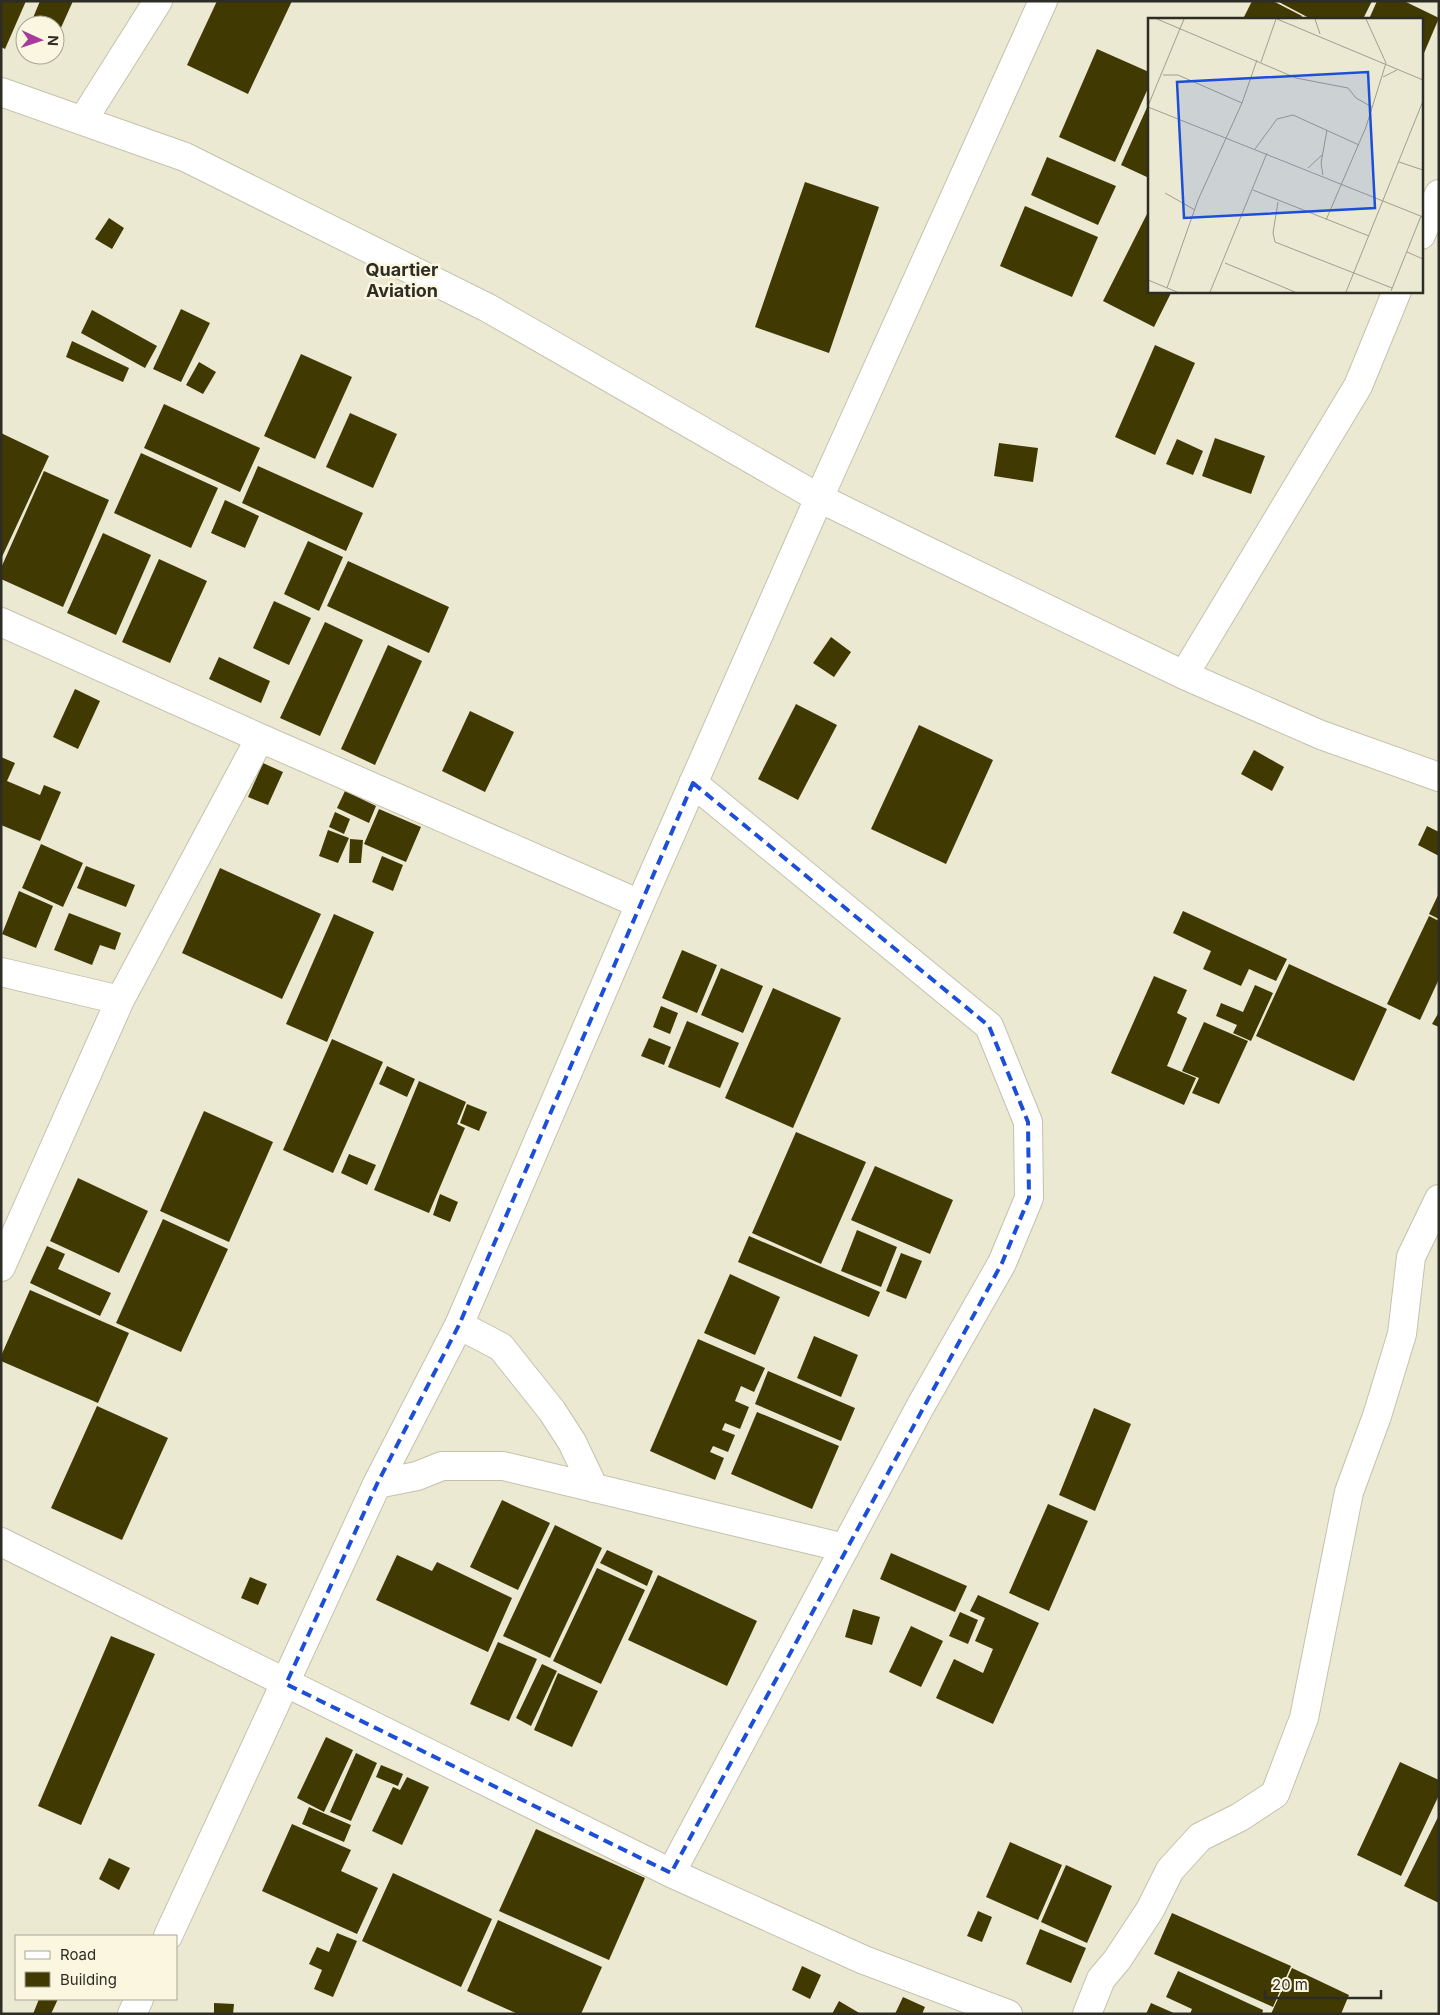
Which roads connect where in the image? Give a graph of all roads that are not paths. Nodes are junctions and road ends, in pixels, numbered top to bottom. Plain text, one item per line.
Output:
1 (158, 1) edge
2 (1043, 1) edge
3 (1, 92) edge
4 (83, 120) junction
5 (1439, 194) edge
6 (1422, 233) edge
7 (1398, 292) edge
8 (819, 498) junction
9 (1, 622) edge
10 (1184, 675) junction
11 (260, 738) junction
12 (1439, 777) edge
13 (694, 783) junction
14 (640, 904) junction
15 (1, 972) edge
16 (120, 1000) junction
17 (1439, 1199) edge
18 (1, 1267) edge
19 (459, 1326) junction
20 (377, 1484) junction
21 (594, 1488) junction
22 (1, 1542) edge
23 (845, 1548) junction
24 (286, 1684) junction
25 (671, 1873) junction
26 (168, 1935) edge
27 (139, 2000) edge
28 (132, 2014) edge
29 (1008, 2014) edge
30 (1086, 2014) edge

1 - 4 street
2 - 8 street
3 - 4 street
4 - 8 street
5 - 6 street
7 - 10 street
8 - 10 street
8 - 13 street
9 - 11 street
10 - 12 street
11 - 14 street
11 - 16 street
13 - 14 street
13 - 23 street
14 - 19 street
15 - 16 street
16 - 18 street
17 - 30 street
19 - 20 street
19 - 21 street
20 - 21 street
20 - 24 street
21 - 23 street
22 - 24 street
23 - 25 street
24 - 25 street
24 - 26 street
25 - 29 street
27 - 28 street

